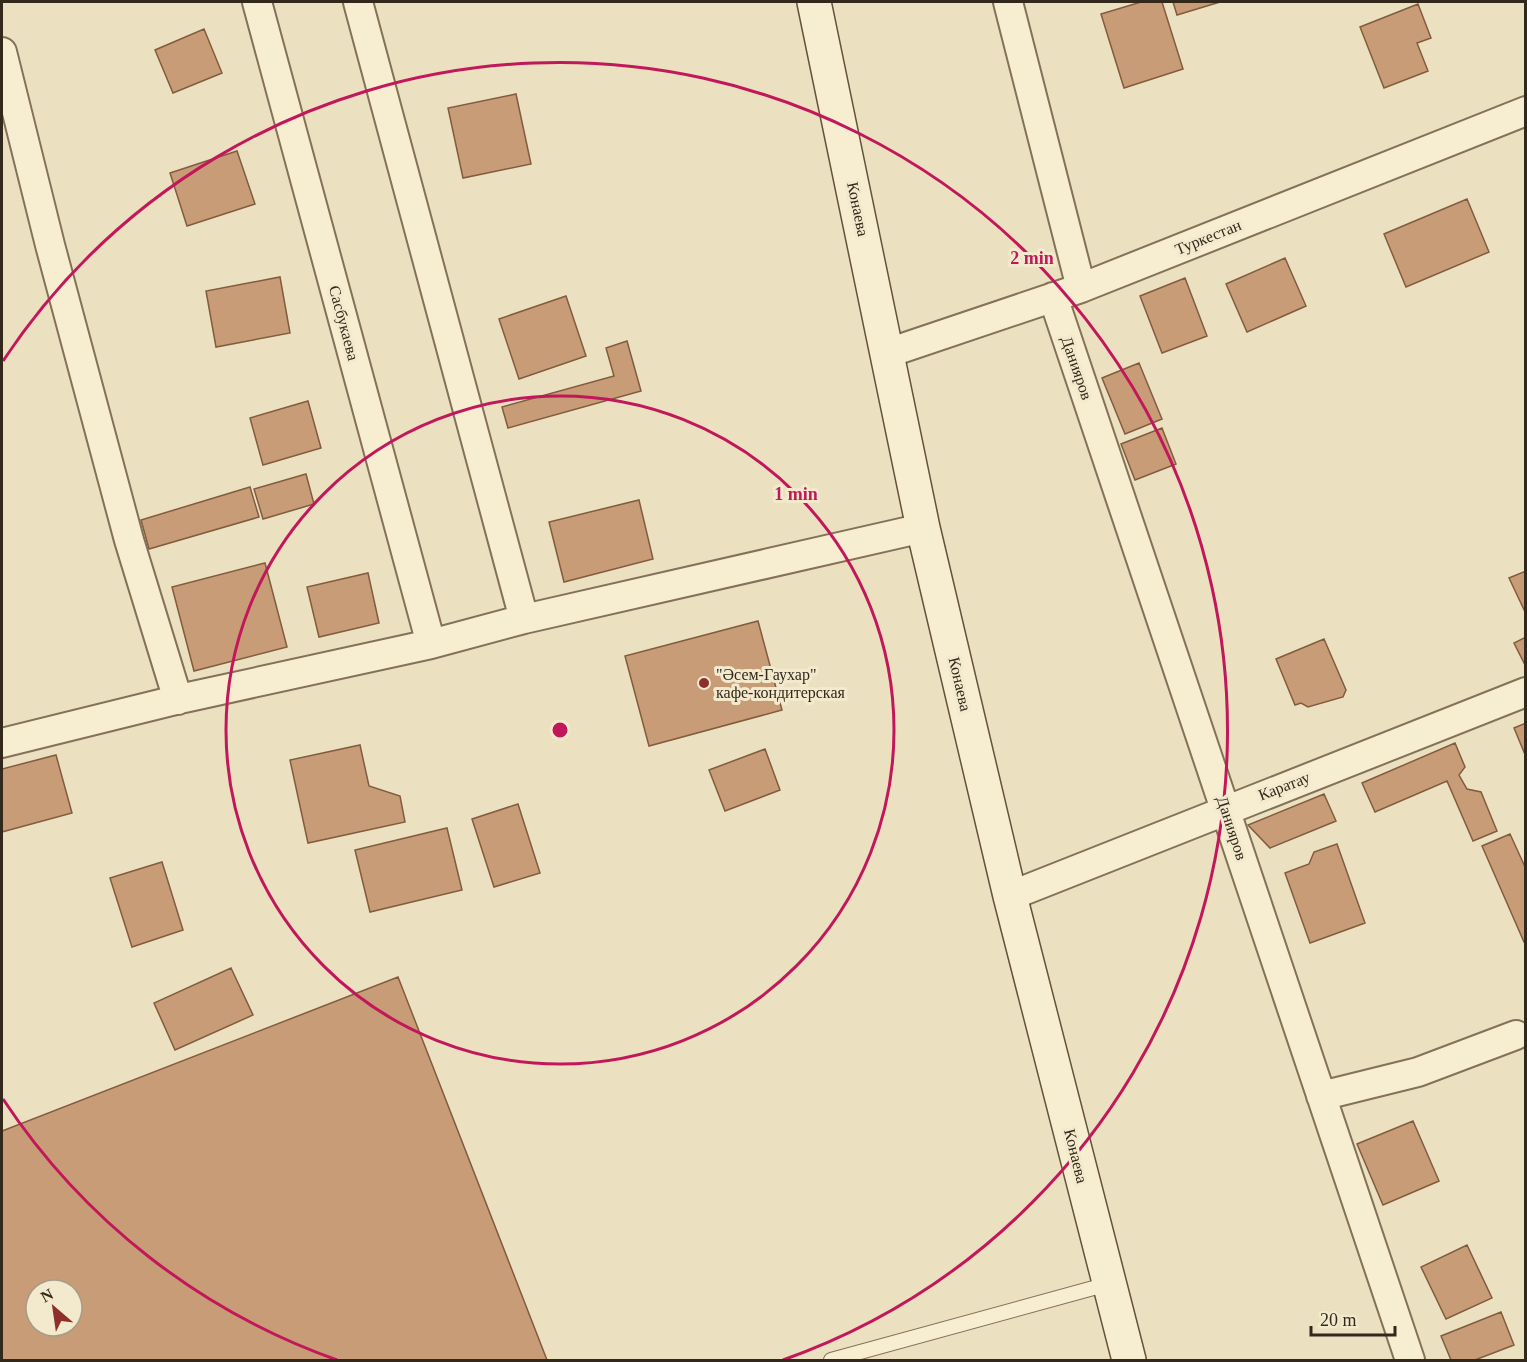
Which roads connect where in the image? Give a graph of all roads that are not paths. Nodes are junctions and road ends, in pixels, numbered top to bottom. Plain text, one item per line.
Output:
1 (257, 2) edge
2 (358, 2) edge
3 (814, 2) edge
4 (1015, 4) edge
5 (2, 52) edge
6 (1523, 120) edge
7 (1081, 288) junction
8 (1053, 297) junction
9 (888, 353) junction
10 (923, 528) junction
11 (524, 620) junction
12 (431, 644) junction
13 (1526, 692) edge
14 (178, 700) junction
15 (2, 743) edge
16 (1225, 809) junction
17 (1010, 896) junction
18 (1516, 1035) dead end
19 (1321, 1096) junction
20 (1108, 1284) junction
21 (831, 1360) edge
22 (1129, 1360) edge
23 (1410, 1360) edge

1 - 12 street, Сасбукаева
2 - 11 street
3 - 9 main road, Конаева
4 - 7 street
5 - 14 street
6 - 7 street, Туркестан
7 - 8 street, Туркестан
8 - 9 street, Туркестан
8 - 16 street, Данияров
9 - 10 main road, Конаева
10 - 11 street
10 - 17 main road, Конаева
11 - 12 street
12 - 14 street
13 - 16 street, Каратау
14 - 15 street
16 - 17 street, Каратау
16 - 19 street, Данияров
17 - 20 main road, Конаева
18 - 19 street
19 - 23 street, Данияров
20 - 21 lane
20 - 22 main road, Конаева

